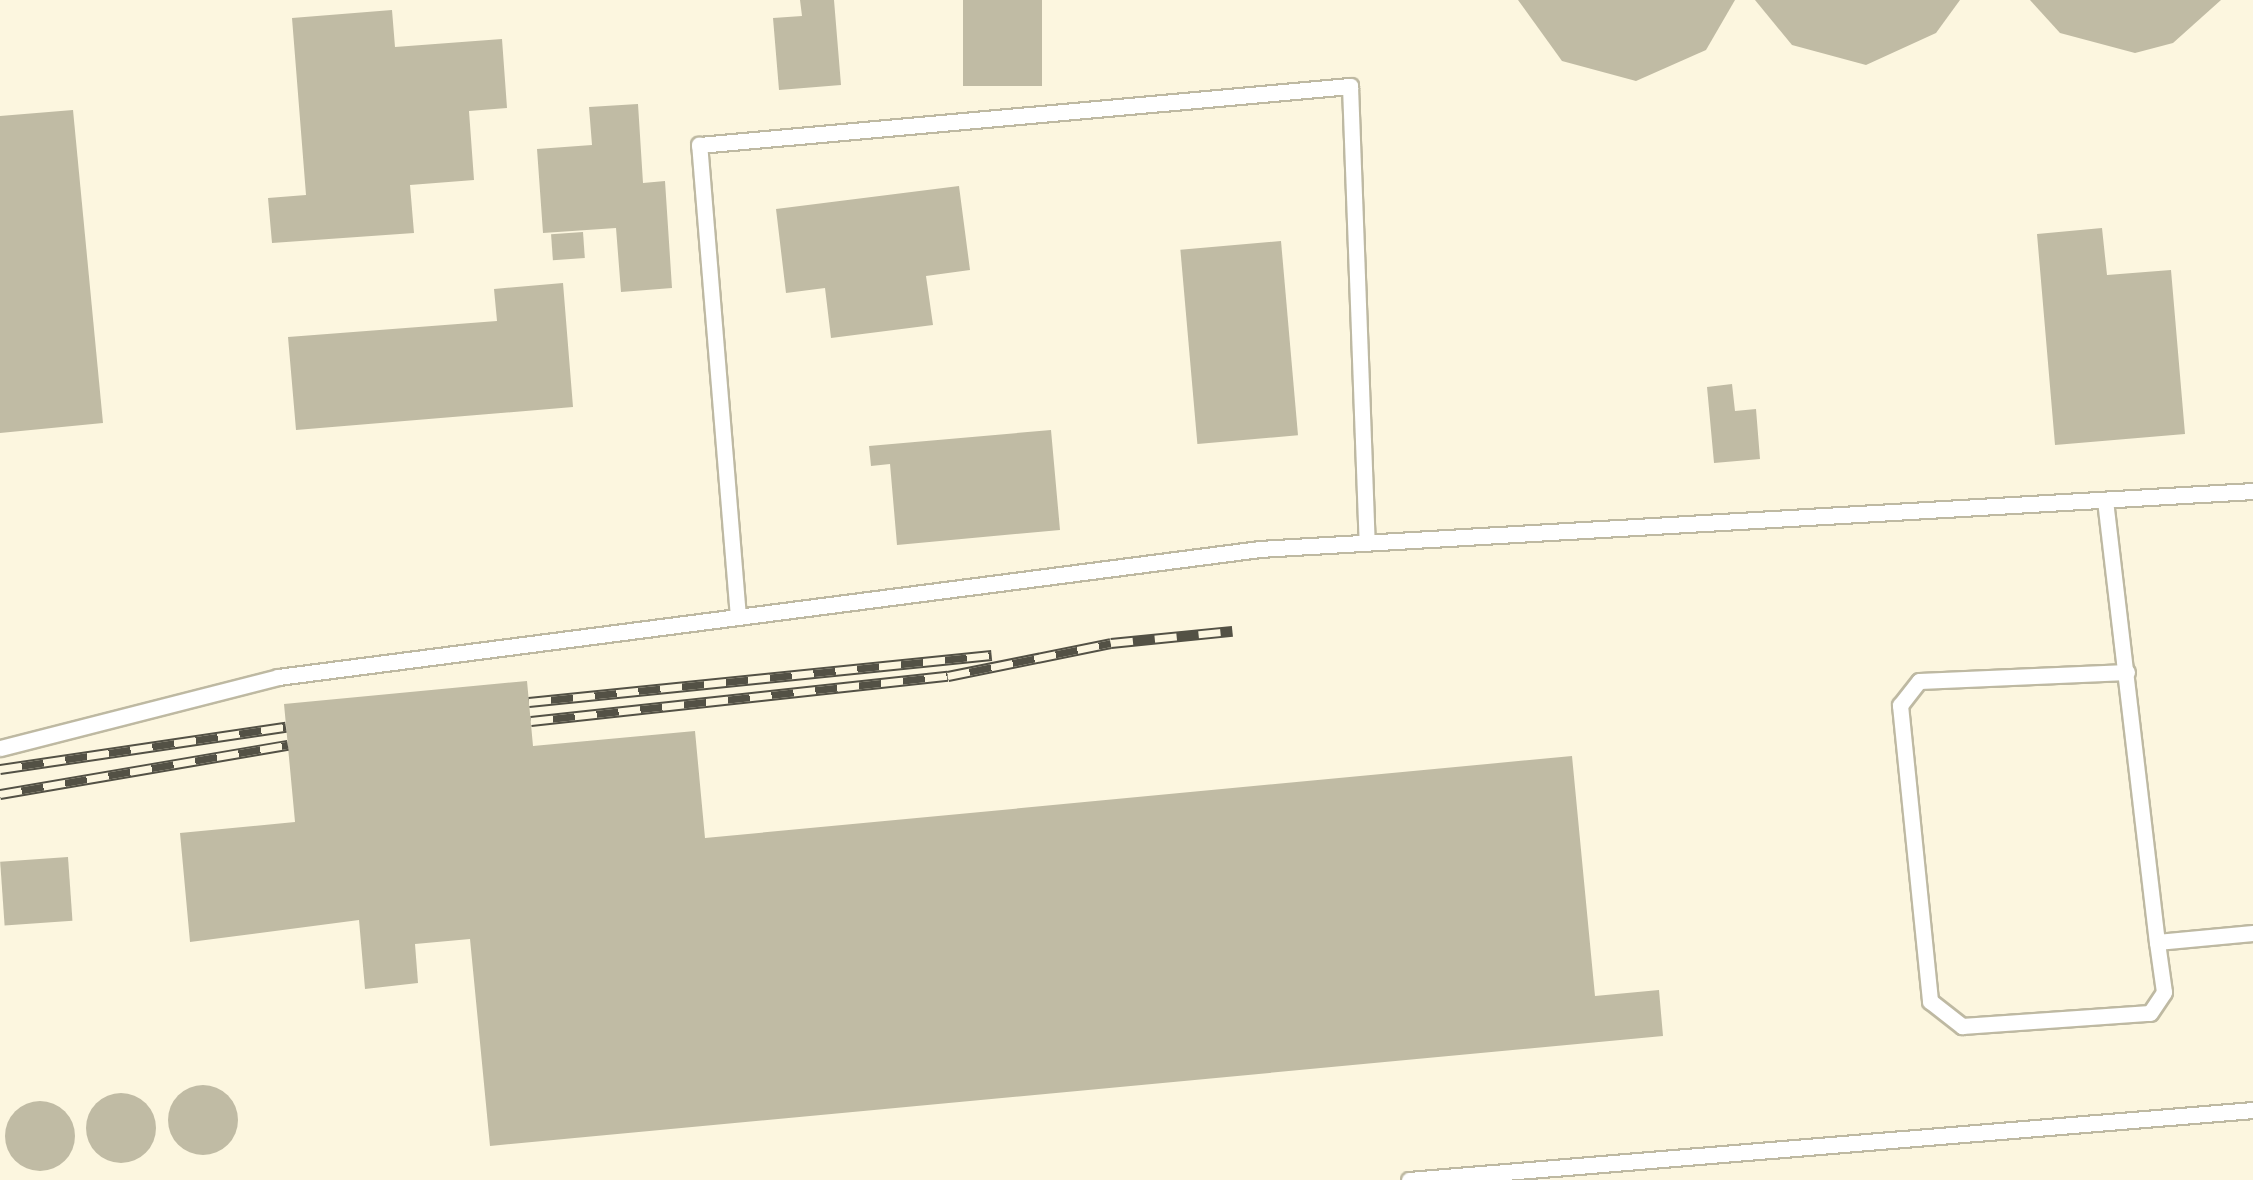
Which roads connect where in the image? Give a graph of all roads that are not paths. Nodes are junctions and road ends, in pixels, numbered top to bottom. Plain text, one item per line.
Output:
1 (2253, 491) edge
2 (2105, 500) junction
3 (1367, 542) junction
4 (738, 617) junction
5 (2127, 672) junction
6 (0, 748) edge
7 (2253, 933) edge
8 (2158, 942) junction
9 (2253, 1110) edge
10 (1410, 1180) edge

1 - 2 lane
2 - 3 lane
2 - 5 lane
3 - 4 lane
3 - 4 lane
4 - 6 lane
5 - 8 lane
5 - 8 lane
7 - 8 lane
9 - 10 lane

